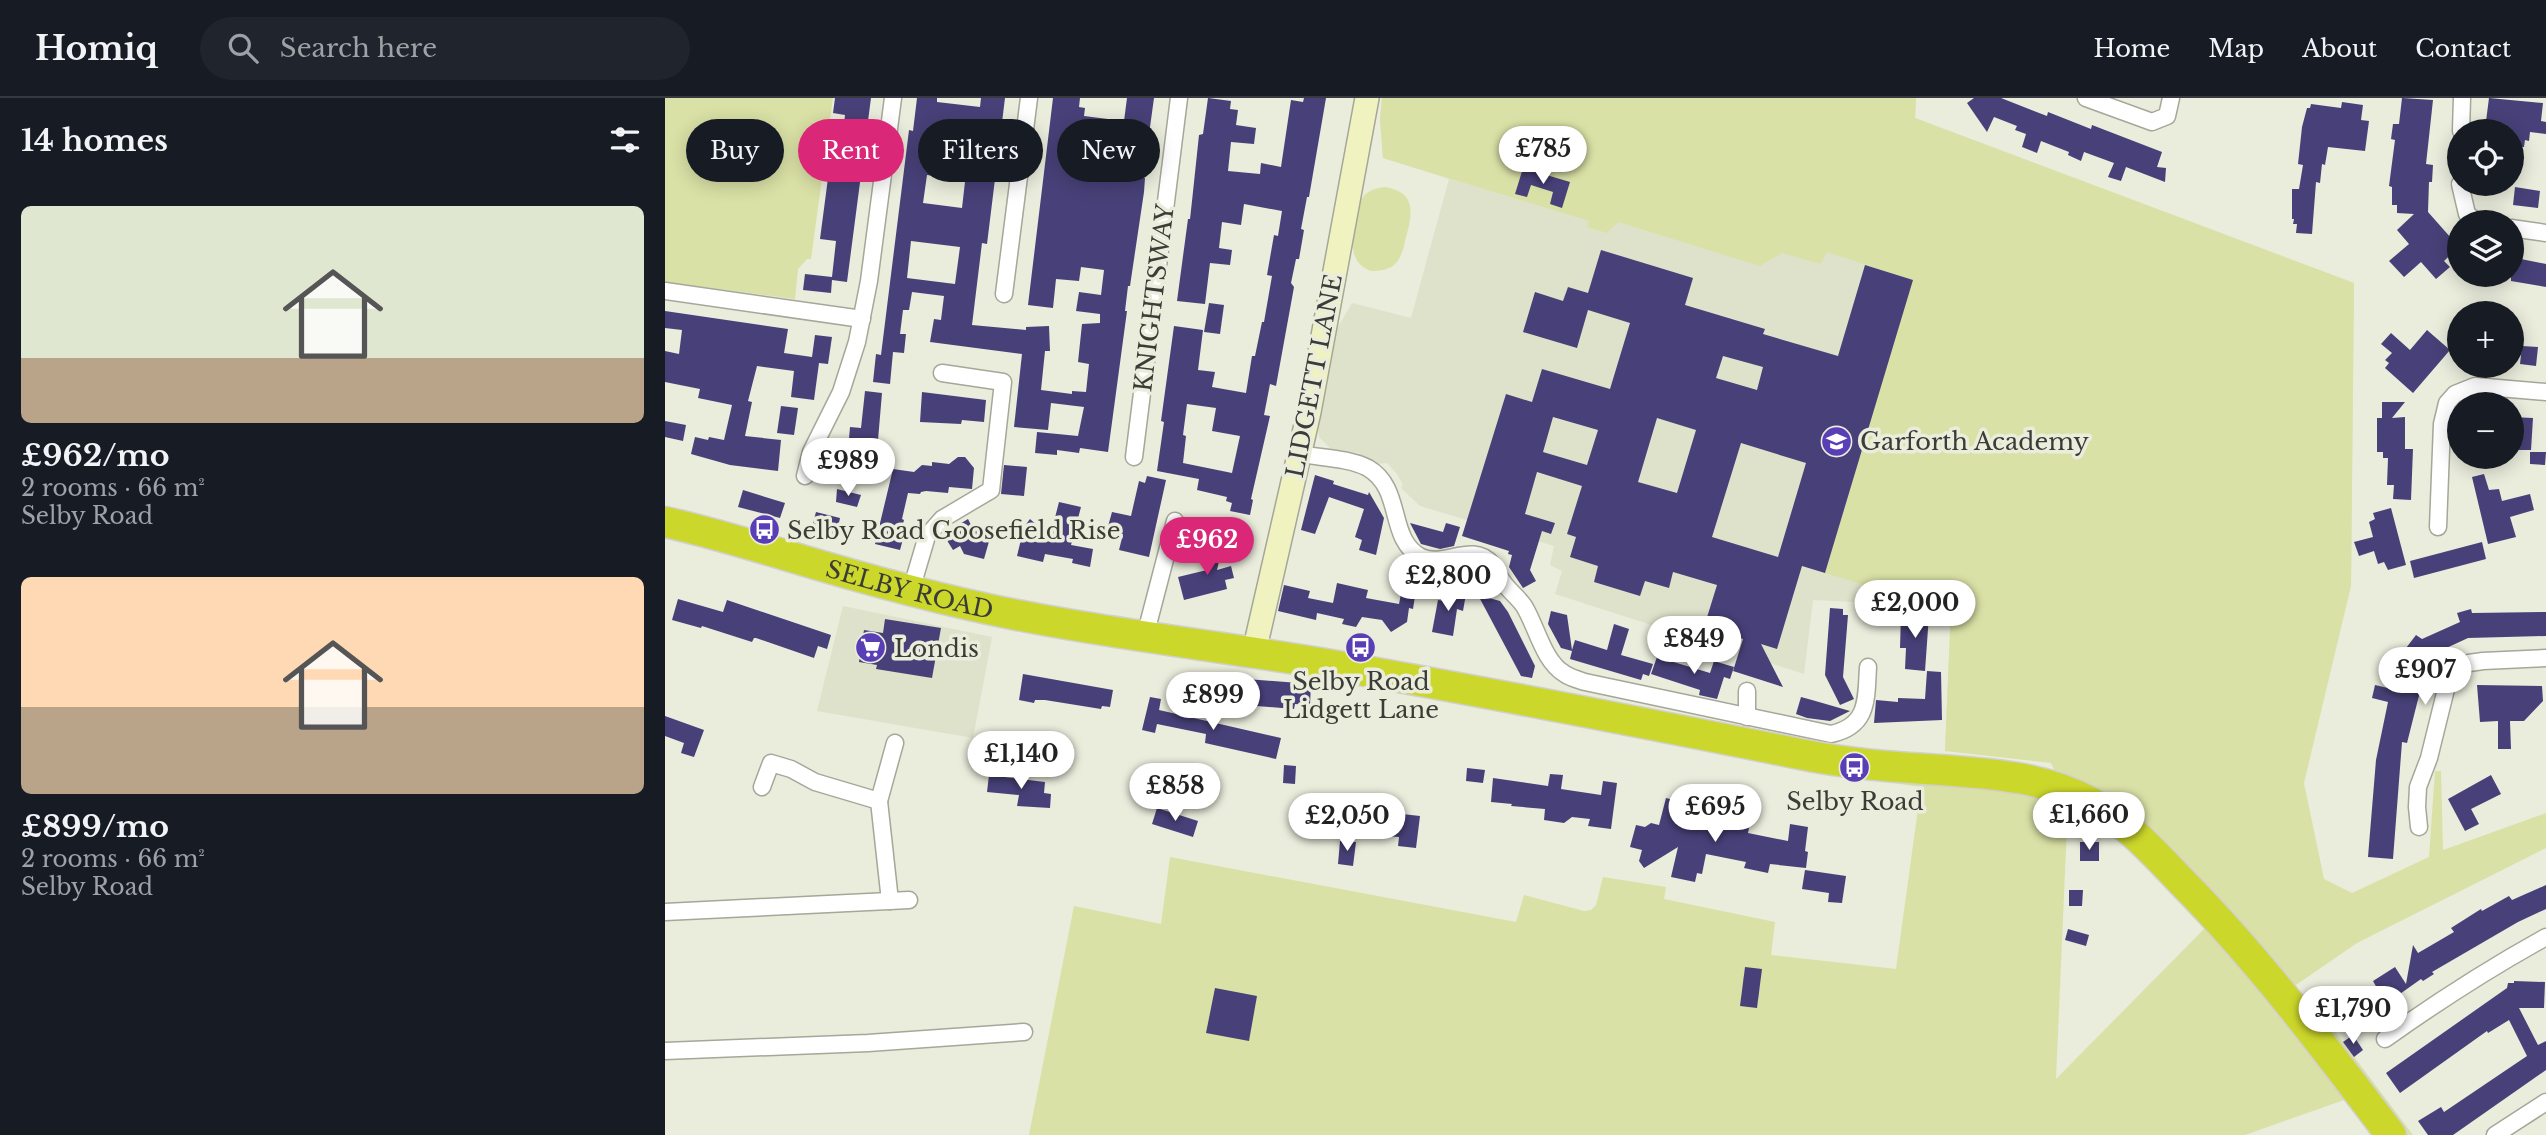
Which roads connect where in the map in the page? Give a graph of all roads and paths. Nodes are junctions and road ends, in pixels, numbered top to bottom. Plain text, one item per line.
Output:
1 (893, 98) edge
2 (1029, 98) edge
3 (1179, 98) edge
4 (1367, 98) edge
5 (2086, 98) edge
6 (2171, 98) edge
7 (2462, 98) edge
8 (2461, 119) edge
9 (2524, 230) edge
10 (2546, 233) edge
11 (665, 291) edge
12 (1004, 293) dead end
13 (862, 319) junction
14 (942, 373) dead end
15 (2546, 392) edge
16 (1300, 454) junction
17 (1134, 457) dead end
18 (805, 476) dead end
19 (670, 518) edge
20 (1175, 521) dead end
21 (2438, 527) dead end
22 (911, 590) junction
23 (1145, 636) junction
24 (1254, 652) junction
25 (2546, 658) edge
26 (1868, 667) dead end
27 (1747, 691) dead end
28 (1747, 717) junction
29 (895, 743) dead end
30 (762, 787) dead end
31 (879, 801) junction
32 (2419, 827) dead end
33 (909, 900) dead end
34 (890, 901) junction
35 (665, 912) edge
36 (2546, 937) edge
37 (1024, 1032) dead end
38 (2385, 1039) dead end
39 (665, 1051) edge
40 (2546, 1102) edge
41 (2391, 1135) edge
42 (2495, 1135) edge

1 - 13 street
2 - 12 street
3 - 17 street, KNIGHTSWAY
4 - 16 main road, LIDGETT LANE
5 - 6 street
7 - 8 street
9 - 10 street
11 - 13 street
13 - 18 street
14 - 22 street
15 - 21 street
16 - 24 main road, LIDGETT LANE
16 - 28 street
19 - 22 highway, SELBY ROAD
20 - 23 street
22 - 23 highway, SELBY ROAD
23 - 24 highway, SELBY ROAD
24 - 41 highway, SELBY ROAD
25 - 32 street
26 - 28 street
27 - 28 street
29 - 31 street
30 - 31 street
31 - 34 street
33 - 34 street
34 - 35 street
36 - 38 street
37 - 39 street
40 - 42 street

